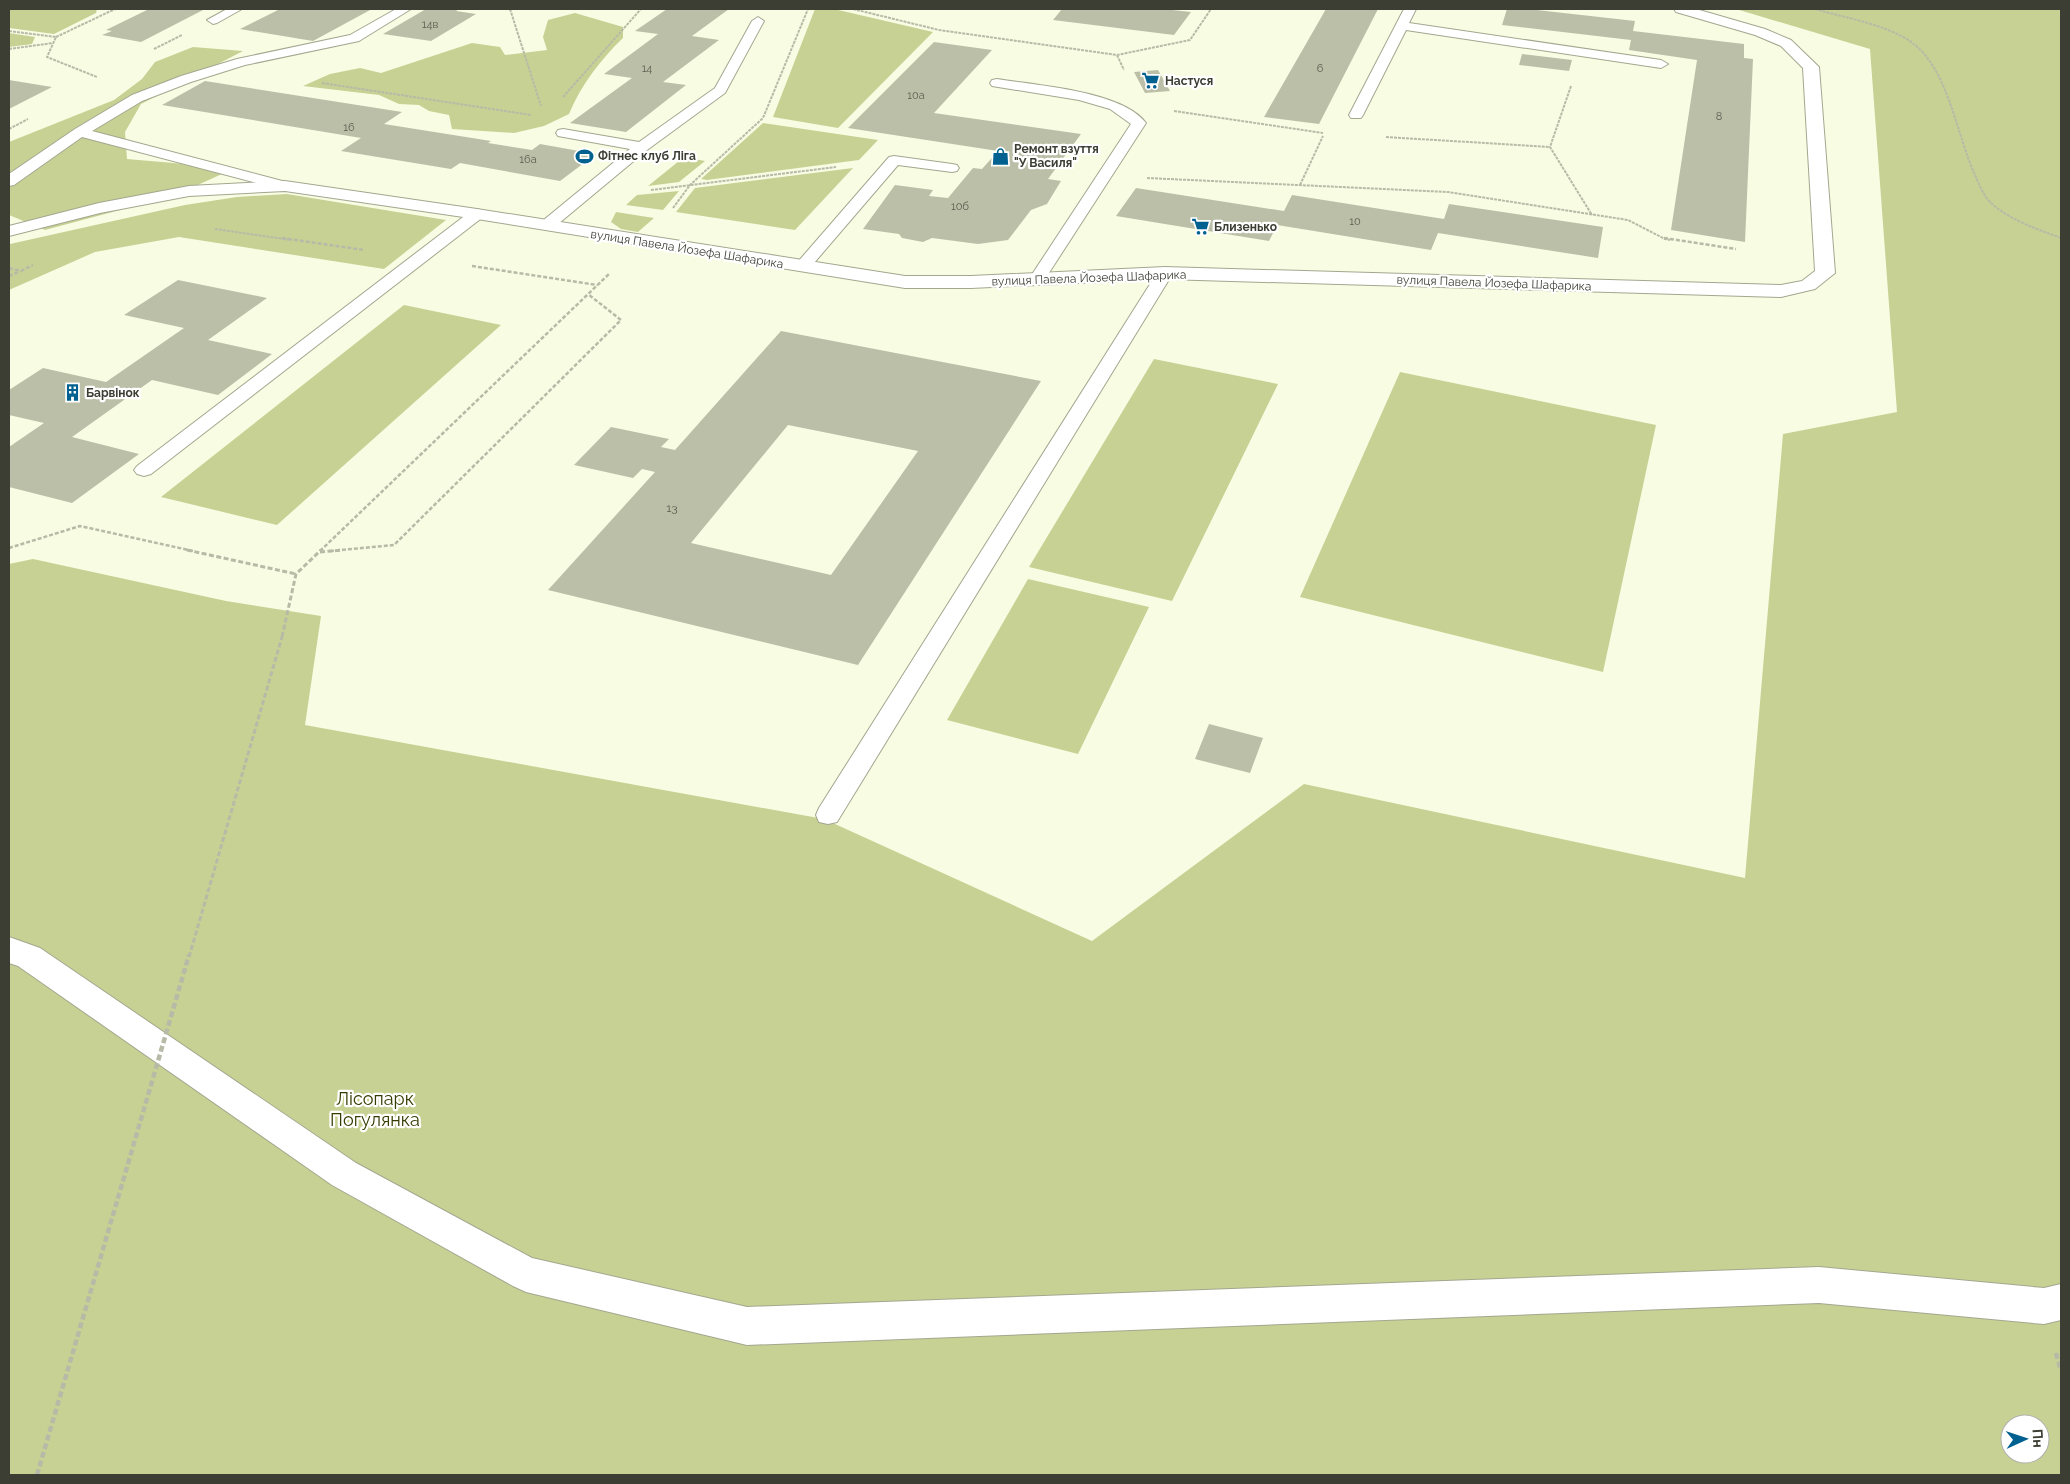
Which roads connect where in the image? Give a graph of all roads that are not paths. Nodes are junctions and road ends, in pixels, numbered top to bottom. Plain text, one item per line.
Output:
1 (236, 9) edge
2 (405, 9) edge
3 (1410, 9) edge
4 (1681, 9) edge
5 (212, 20) dead end
6 (758, 21) dead end
7 (1402, 26) junction
8 (1661, 64) dead end
9 (997, 83) dead end
10 (1356, 115) dead end
11 (80, 132) junction
12 (563, 133) road end
13 (642, 147) junction
14 (952, 168) dead end
15 (9, 182) edge
16 (285, 186) junction
17 (477, 214) junction
18 (546, 226) junction
19 (9, 231) edge
20 (802, 267) junction
21 (1165, 273) junction
22 (1037, 279) junction
23 (144, 470) dead end
24 (828, 815) dead end
25 (9, 950) edge
26 (2061, 1302) edge

1 - 5 lane
2 - 11 lane
3 - 7 lane
4 - 21 street, вулиця Павела Йозефа Шафарика
6 - 13 lane
7 - 8 lane
7 - 10 lane
9 - 22 lane
11 - 15 lane
11 - 16 lane
12 - 13 lane
13 - 18 lane
14 - 20 lane
16 - 17 street, вулиця Павела Йозефа Шафарика
16 - 19 street, вулиця Павела Йозефа Шафарика
17 - 18 street, вулиця Павела Йозефа Шафарика
17 - 23 lane
18 - 20 street, вулиця Павела Йозефа Шафарика
20 - 22 street, вулиця Павела Йозефа Шафарика
21 - 22 street, вулиця Павела Йозефа Шафарика
21 - 24 lane
25 - 26 street

